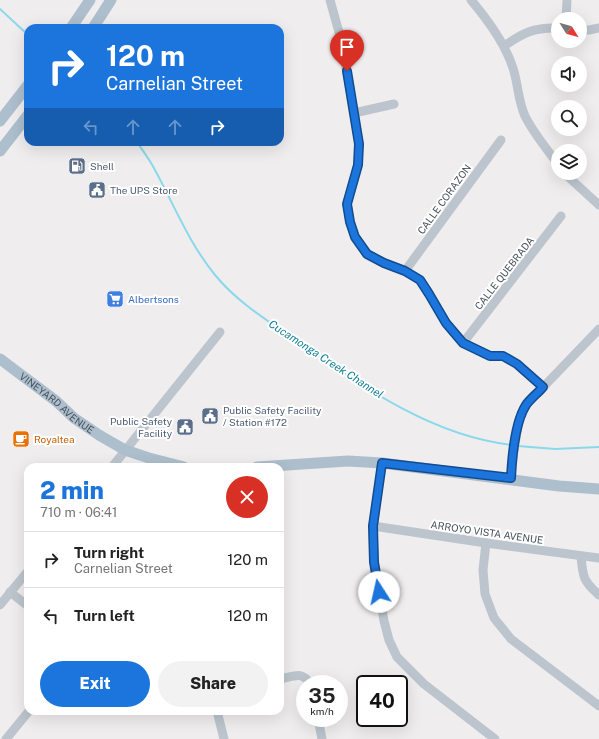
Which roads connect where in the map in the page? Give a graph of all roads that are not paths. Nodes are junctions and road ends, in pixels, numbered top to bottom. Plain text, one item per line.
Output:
1 (90, 0) edge
2 (111, 0) edge
3 (330, 0) edge
4 (471, 0) edge
5 (567, 0) edge
6 (566, 12) edge
7 (74, 24) edge
8 (96, 24) edge
9 (551, 27) edge
10 (599, 28) edge
11 (587, 30) edge
12 (504, 46) junction
13 (24, 90) edge
14 (394, 104) dead end
15 (354, 113) junction
16 (24, 120) edge
17 (0, 122) edge
18 (501, 140) dead end
19 (0, 151) edge
20 (551, 156) edge
21 (572, 180) edge
22 (599, 205) edge
23 (561, 216) dead end
24 (405, 271) junction
25 (599, 329) edge
26 (220, 332) dead end
27 (463, 343) junction
28 (0, 359) edge
29 (543, 387) junction
30 (125, 450) junction
31 (115, 463) edge
32 (168, 463) edge
33 (382, 463) junction
34 (284, 465) edge
35 (511, 478) junction
36 (599, 489) edge
37 (373, 526) junction
38 (486, 543) junction
39 (581, 556) junction
40 (599, 558) edge
41 (24, 576) edge
42 (10, 592) junction
43 (599, 595) edge
44 (24, 603) edge
45 (0, 605) edge
46 (296, 676) edge
47 (284, 678) edge
48 (599, 706) edge
49 (26, 715) edge
50 (218, 715) edge
51 (320, 727) edge
52 (6, 739) edge
53 (224, 739) edge
54 (322, 739) edge
55 (495, 739) edge

1 - 7 main road
2 - 8 main road
3 - 15 street
4 - 12 street
5 - 6 street
9 - 12 street
10 - 11 street
12 - 20 street
13 - 17 main road
14 - 15 street
15 - 24 street
16 - 19 main road
18 - 24 street, CALLE CORAZON
21 - 22 street
23 - 27 street, CALLE QUEBRADA
24 - 27 street
25 - 29 street
26 - 30 street
27 - 29 street
28 - 30 main road, VINEYARD AVENUE
29 - 35 street
30 - 31 street
30 - 32 main road, VINEYARD AVENUE
33 - 34 main road
33 - 35 main road
33 - 37 street
35 - 36 main road
37 - 38 street, ARROYO VISTA AVENUE
37 - 55 street
38 - 39 street, ARROYO VISTA AVENUE
38 - 48 street
39 - 40 street, ARROYO VISTA AVENUE
39 - 43 street
41 - 42 street
42 - 44 street
42 - 45 street
46 - 47 street
49 - 52 street
50 - 53 street
51 - 54 street

